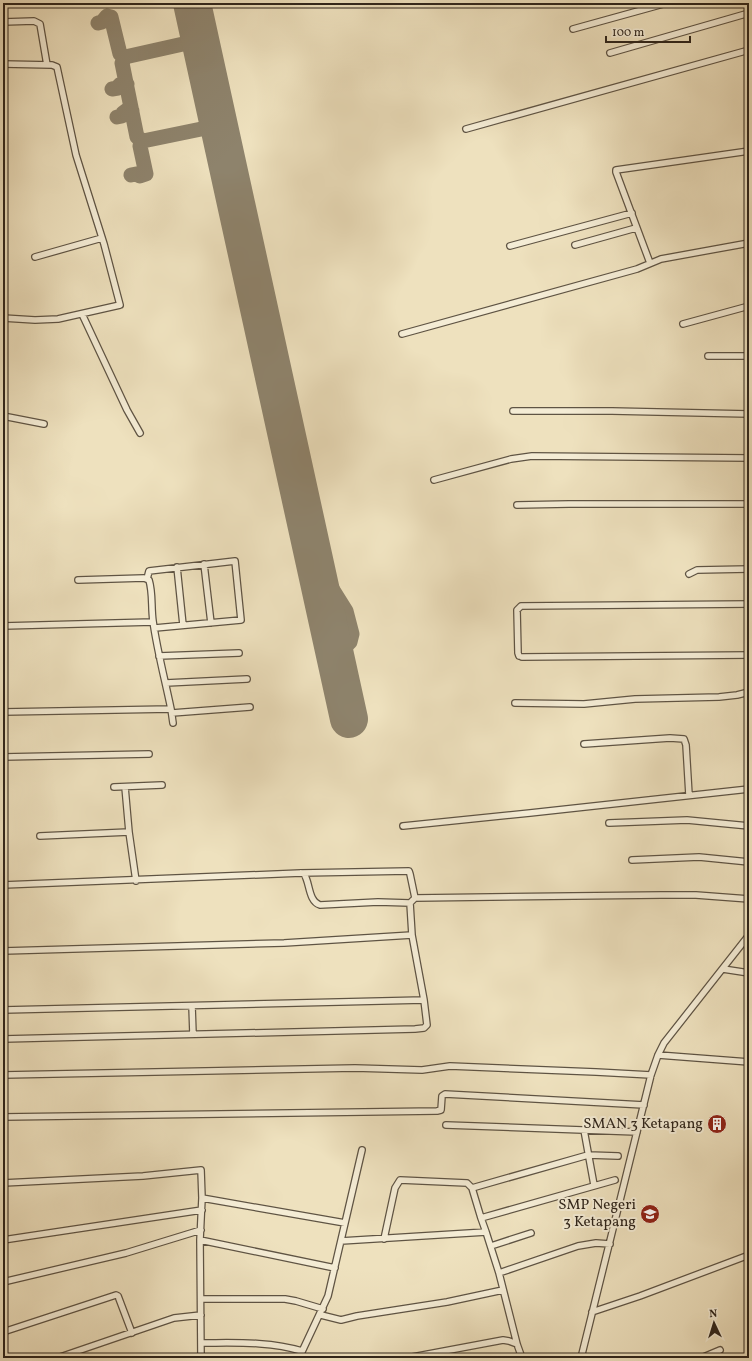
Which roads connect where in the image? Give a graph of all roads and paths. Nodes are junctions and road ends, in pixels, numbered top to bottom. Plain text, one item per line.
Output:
1 (667, 3) edge
2 (749, 13) edge
3 (3, 22) edge
4 (573, 29) dead end
5 (749, 50) edge
6 (610, 53) dead end
7 (3, 64) edge
8 (47, 64) junction
9 (466, 129) dead end
10 (749, 151) edge
11 (632, 214) junction
12 (636, 228) junction
13 (102, 238) junction
14 (749, 243) edge
15 (575, 245) dead end
16 (510, 246) dead end
17 (35, 257) dead end
18 (650, 263) junction
19 (749, 306) edge
20 (82, 314) junction
21 (3, 318) edge
22 (683, 324) dead end
23 (402, 334) dead end
24 (708, 356) dead end
25 (749, 356) edge
26 (513, 411) dead end
27 (749, 414) edge
28 (3, 416) edge
29 (44, 424) dead end
30 (140, 433) dead end
31 (749, 458) edge
32 (434, 480) dead end
33 (749, 504) edge
34 (517, 505) dead end
35 (204, 564) junction
36 (178, 567) junction
37 (749, 569) edge
38 (689, 574) dead end
39 (147, 579) junction
40 (78, 580) dead end
41 (749, 604) edge
42 (211, 623) junction
43 (154, 625) junction
44 (183, 625) junction
45 (3, 626) edge
46 (239, 653) dead end
47 (749, 655) edge
48 (159, 656) junction
49 (248, 679) dead end
50 (166, 683) junction
51 (749, 692) edge
52 (515, 703) dead end
53 (250, 707) dead end
54 (171, 711) junction
55 (3, 712) edge
56 (173, 723) dead end
57 (584, 744) dead end
58 (149, 754) dead end
59 (3, 757) edge
60 (162, 786) dead end
61 (114, 787) dead end
62 (125, 787) junction
63 (749, 789) edge
64 (689, 795) junction
65 (609, 823) dead end
66 (403, 826) dead end
67 (749, 826) edge
68 (129, 832) junction
69 (40, 836) dead end
70 (632, 860) dead end
71 (749, 862) edge
72 (301, 873) junction
73 (136, 881) junction
74 (3, 886) edge
75 (415, 898) junction
76 (749, 899) edge
77 (410, 903) junction
78 (412, 935) junction
79 (749, 935) edge
80 (3, 951) edge
81 (722, 969) junction
82 (749, 973) edge
83 (424, 1000) junction
84 (192, 1006) junction
85 (3, 1010) edge
86 (193, 1034) junction
87 (3, 1039) edge
88 (658, 1055) junction
89 (749, 1062) edge
90 (3, 1075) edge
91 (651, 1075) junction
92 (644, 1105) junction
93 (3, 1117) edge
94 (446, 1125) dead end
95 (584, 1130) junction
96 (637, 1132) junction
97 (362, 1150) dead end
98 (588, 1155) junction
99 (631, 1157) junction
100 (626, 1177) junction
101 (3, 1182) edge
102 (594, 1185) junction
103 (472, 1188) junction
104 (202, 1198) junction
105 (202, 1210) junction
106 (481, 1218) junction
107 (345, 1223) junction
108 (200, 1230) junction
109 (486, 1232) junction
110 (531, 1233) dead end
111 (384, 1238) junction
112 (3, 1240) edge
113 (200, 1240) junction
114 (341, 1241) junction
115 (610, 1244) junction
116 (491, 1246) junction
117 (749, 1255) edge
118 (335, 1268) junction
119 (499, 1273) junction
120 (3, 1282) edge
121 (503, 1290) junction
122 (201, 1299) junction
123 (322, 1312) junction
124 (592, 1312) junction
125 (201, 1315) junction
126 (3, 1332) edge
127 (132, 1333) junction
128 (201, 1343) junction
129 (517, 1344) junction
130 (720, 1350) dead end
131 (302, 1351) junction
132 (58, 1358) edge
133 (201, 1358) edge
134 (299, 1358) edge
135 (407, 1358) edge
136 (522, 1358) edge
137 (581, 1358) edge
138 (701, 1358) edge

1 - 4 street
2 - 6 street
3 - 8 street
5 - 9 street
7 - 8 street
8 - 13 street
10 - 11 street
11 - 12 street
11 - 16 street
12 - 15 street
12 - 18 street
13 - 17 street
13 - 20 street
14 - 18 street
18 - 23 street
19 - 22 street
20 - 21 street
20 - 30 street
24 - 25 street
26 - 27 street
28 - 29 street
31 - 32 street
33 - 34 street
35 - 36 street
35 - 42 street
35 - 42 street
36 - 39 street
36 - 44 street
37 - 38 street
39 - 40 street
39 - 43 street
41 - 47 street
42 - 44 street
43 - 44 street
43 - 45 street
43 - 48 street
46 - 48 street
48 - 50 street
49 - 50 street
50 - 54 street
51 - 52 street
53 - 54 street
54 - 55 street
54 - 56 street
57 - 64 street
58 - 59 street
60 - 62 street
61 - 62 street
62 - 68 street
63 - 64 street
64 - 66 street
65 - 67 street
68 - 69 street
68 - 73 street
70 - 71 street
72 - 73 street
72 - 75 street
72 - 77 street
73 - 74 street
75 - 76 street
75 - 77 street
77 - 78 street
78 - 80 street
78 - 83 street
79 - 81 street
81 - 82 street
81 - 88 street
83 - 84 street
83 - 86 street
84 - 85 street
84 - 86 street
86 - 87 street
88 - 89 street
88 - 91 street
90 - 91 street
91 - 92 street
92 - 93 street
92 - 96 street
94 - 95 street
95 - 96 street
95 - 98 street
96 - 99 street
97 - 107 street
98 - 99 street
98 - 102 street
98 - 103 street
99 - 100 street
100 - 102 street
100 - 115 street
101 - 104 street
102 - 106 street
103 - 106 street
103 - 111 street
104 - 105 street
104 - 107 street
105 - 108 street
105 - 112 street
106 - 109 street
107 - 114 street
108 - 113 street
108 - 120 street
109 - 111 street
109 - 116 street
110 - 116 street
111 - 114 street
113 - 118 street
113 - 122 street
114 - 118 street
115 - 119 street
115 - 124 street
116 - 119 street
117 - 124 street
118 - 123 street
119 - 121 street
121 - 123 street
121 - 129 street
122 - 123 street
122 - 125 street
123 - 131 street
124 - 137 street
125 - 127 street
125 - 128 street
126 - 127 street
127 - 132 street
128 - 131 street
128 - 133 street
129 - 135 street
129 - 136 street
130 - 138 street
131 - 134 street

